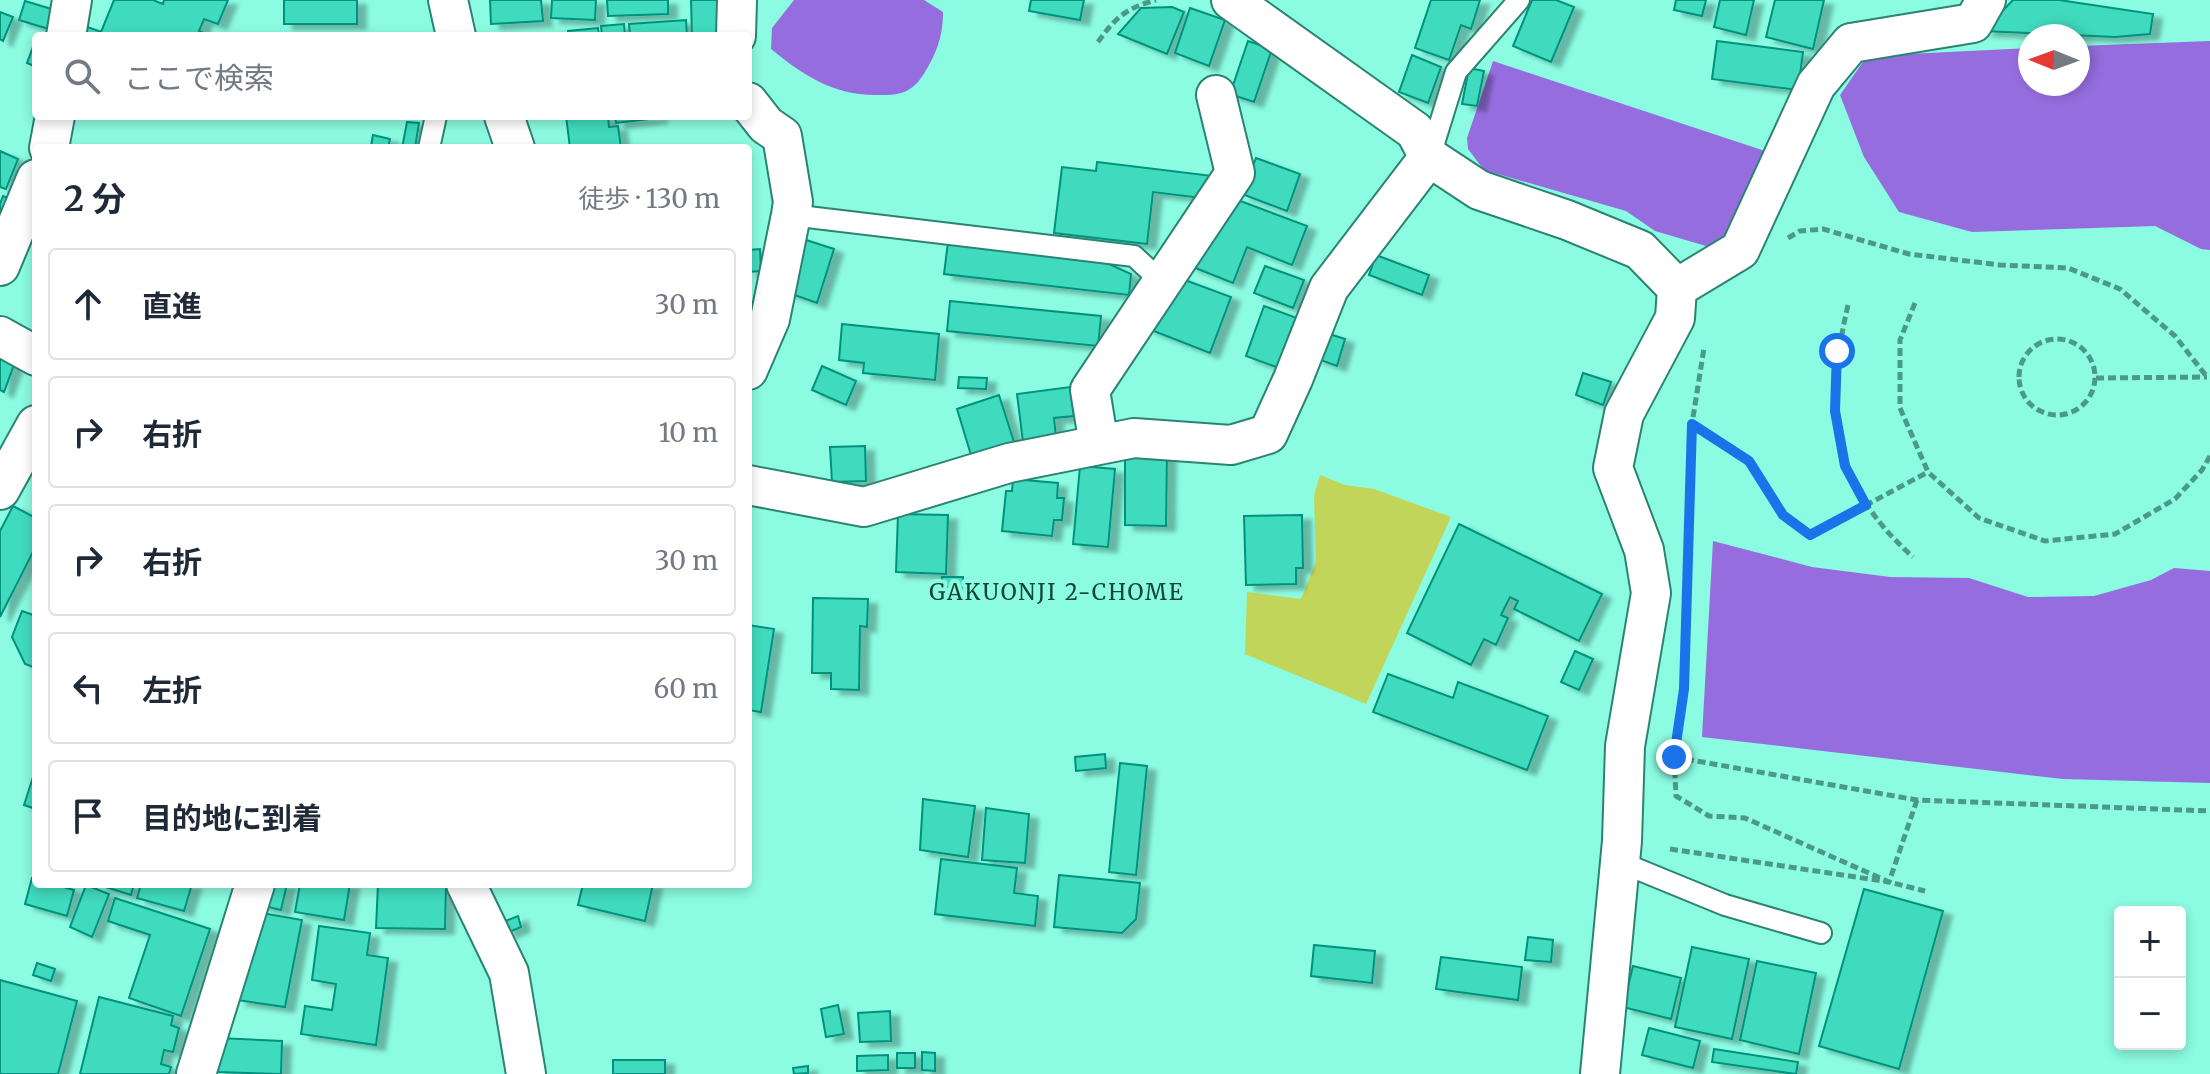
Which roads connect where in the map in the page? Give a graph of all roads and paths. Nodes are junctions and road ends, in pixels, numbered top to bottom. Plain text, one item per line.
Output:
1 (72, 0) edge
2 (448, 0) edge
3 (737, 0) edge
4 (1156, 0) edge
5 (1231, 0) edge
6 (1519, 0) edge
7 (1986, 0) edge
8 (67, 32) edge
9 (455, 32) edge
10 (736, 32) edge
11 (1098, 42) dead end
12 (1216, 95) dead end
13 (752, 107) edge
14 (54, 120) edge
15 (435, 120) edge
16 (505, 120) edge
17 (50, 144) edge
18 (430, 144) edge
19 (514, 144) edge
20 (1429, 157) junction
21 (32, 189) edge
22 (791, 215) junction
23 (1787, 238) dead end
24 (0, 266) edge
25 (1162, 282) junction
26 (1677, 288) junction
27 (1915, 303) dead end
28 (1848, 305) dead end
29 (1709, 335) dead end
30 (0, 336) edge
31 (32, 354) edge
32 (752, 361) edge
33 (2208, 377) edge
34 (2096, 378) junction
35 (1692, 424) junction
36 (32, 432) edge
37 (1099, 445) junction
38 (2210, 456) edge
39 (1928, 472) junction
40 (752, 486) edge
41 (0, 490) edge
42 (1866, 505) junction
43 (1913, 557) dead end
44 (1688, 578) dead end
45 (1687, 626) dead end
46 (1674, 757) junction
47 (1917, 800) junction
48 (2210, 811) edge
49 (1621, 852) junction
50 (1889, 882) junction
51 (254, 888) edge
52 (468, 888) edge
53 (1925, 891) dead end
54 (1821, 933) dead end
55 (196, 1074) edge
56 (526, 1074) edge
57 (1600, 1074) edge

1 - 8 street
2 - 9 street
3 - 10 street
4 - 11 path
5 - 20 street
6 - 20 lane
7 - 26 street
12 - 25 street
13 - 22 street
14 - 17 street
15 - 18 lane
16 - 19 street
20 - 26 street
20 - 37 street
21 - 24 street
22 - 25 lane
22 - 32 street
23 - 33 path
25 - 37 street
26 - 49 street
27 - 39 path
28 - 42 path
29 - 35 path
30 - 31 street
33 - 34 path
34 - 34 path
35 - 42 path
35 - 44 path
36 - 41 street
37 - 40 street
38 - 39 path
39 - 42 path
42 - 43 path
45 - 46 path
46 - 47 path
46 - 50 path
47 - 48 path
47 - 50 path
49 - 50 path
49 - 54 lane
49 - 57 street
50 - 53 path
51 - 55 street
52 - 56 street

